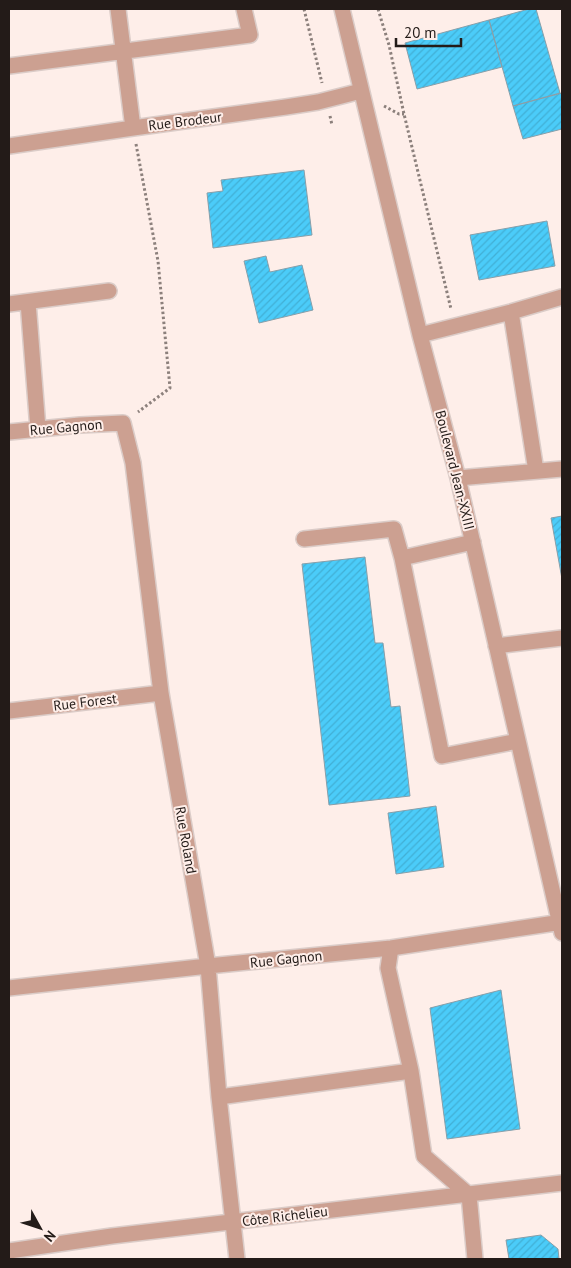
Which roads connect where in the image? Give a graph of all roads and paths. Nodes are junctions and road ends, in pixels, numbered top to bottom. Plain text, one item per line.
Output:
1 (118, 9) edge
2 (244, 9) edge
3 (304, 9) edge
4 (342, 9) edge
5 (378, 9) edge
6 (124, 52) junction
7 (317, 62) dead end
8 (9, 66) edge
9 (361, 92) junction
10 (133, 128) junction
11 (9, 146) edge
12 (109, 291) dead end
13 (562, 297) edge
14 (28, 302) junction
15 (9, 304) edge
16 (511, 312) junction
17 (453, 315) dead end
18 (420, 335) junction
19 (123, 423) junction
20 (38, 429) junction
21 (9, 432) edge
22 (562, 469) edge
23 (536, 471) junction
24 (458, 478) junction
25 (304, 539) dead end
26 (473, 542) junction
27 (402, 558) junction
28 (562, 638) edge
29 (496, 646) junction
30 (160, 693) junction
31 (9, 711) edge
32 (518, 741) junction
33 (561, 926) edge
34 (391, 948) junction
35 (208, 966) junction
36 (9, 988) edge
37 (411, 1070) junction
38 (219, 1097) junction
39 (562, 1183) edge
40 (469, 1195) junction
41 (232, 1222) junction
42 (9, 1251) edge
43 (237, 1259) edge
44 (475, 1259) edge

1 - 6 street
2 - 6 street
3 - 7 path
4 - 9 street, Boulevard Jean-XXIII
5 - 17 path
6 - 8 street
6 - 10 street
9 - 10 street, Rue Brodeur
9 - 18 street, Boulevard Jean-XXIII
10 - 11 street, Rue Brodeur
10 - 19 path
12 - 14 street
13 - 16 street
14 - 15 street
14 - 20 street
16 - 18 street
16 - 23 street
18 - 24 street, Boulevard Jean-XXIII
19 - 20 street, Rue Gagnon
19 - 30 street, Rue Roland
20 - 21 street, Rue Gagnon
22 - 23 street
23 - 24 street
24 - 26 street, Boulevard Jean-XXIII
25 - 27 street
26 - 27 street
26 - 29 street, Boulevard Jean-XXIII
27 - 32 street
28 - 29 street
29 - 32 street, Boulevard Jean-XXIII
30 - 31 street, Rue Forest
30 - 35 street, Rue Roland
32 - 33 street, Boulevard Jean-XXIII
33 - 34 street, Rue Gagnon
34 - 35 street, Rue Gagnon
34 - 37 street
35 - 36 street, Rue Gagnon
35 - 38 street, Rue Roland
37 - 38 street
37 - 40 street
38 - 41 street, Rue Roland
39 - 40 street, Côte Richelieu
40 - 41 street, Côte Richelieu
40 - 44 street
41 - 42 street, Côte Richelieu
41 - 43 street, Rue Roland

